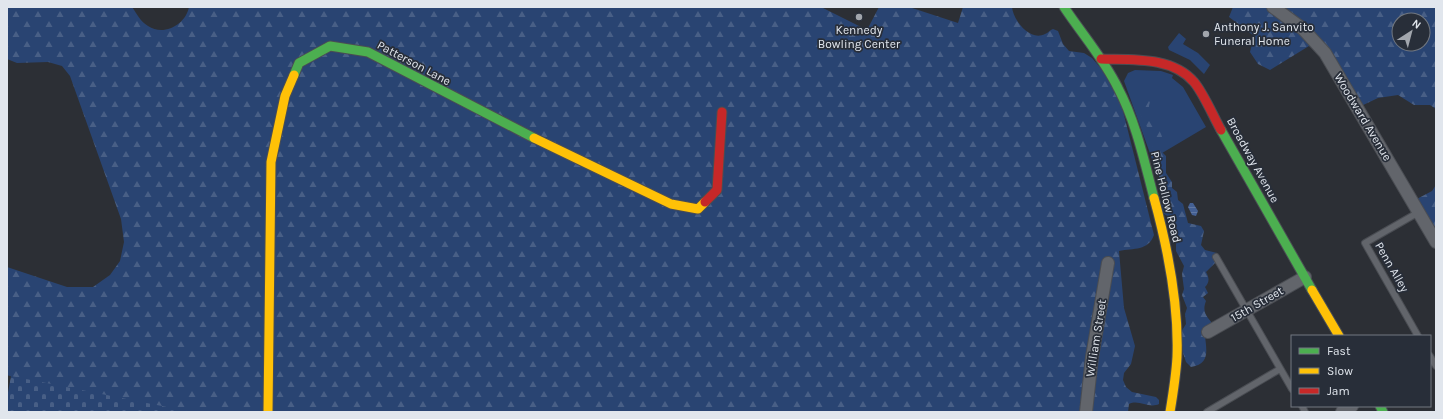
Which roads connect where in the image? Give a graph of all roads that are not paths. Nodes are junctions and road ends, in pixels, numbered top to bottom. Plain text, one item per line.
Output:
1 (1064, 7) edge
2 (1273, 7) edge
3 (1101, 59) junction
4 (722, 112) dead end
5 (1419, 212) junction
6 (1436, 242) edge
7 (1216, 257) dead end
8 (1108, 263) dead end
9 (1305, 277) junction
10 (1246, 310) junction
11 (1208, 332) dead end
12 (1338, 335) edge
13 (1417, 335) edge
14 (1280, 369) junction
15 (1291, 387) edge
16 (268, 412) edge
17 (1086, 412) edge
18 (1170, 412) edge
19 (1206, 412) edge

1 - 3 street, Pine Hollow Road
2 - 5 street, Woodward Avenue
3 - 9 street, Broadway Avenue
3 - 18 street, Pine Hollow Road
4 - 16 street, Patterson Lane
5 - 6 street, Woodward Avenue
5 - 13 lane, Penn Alley
7 - 10 lane
8 - 17 street, William Street
9 - 10 street, 15th Street
9 - 12 street, Broadway Avenue
10 - 11 street, 15th Street
10 - 14 lane
14 - 15 lane
14 - 19 lane

